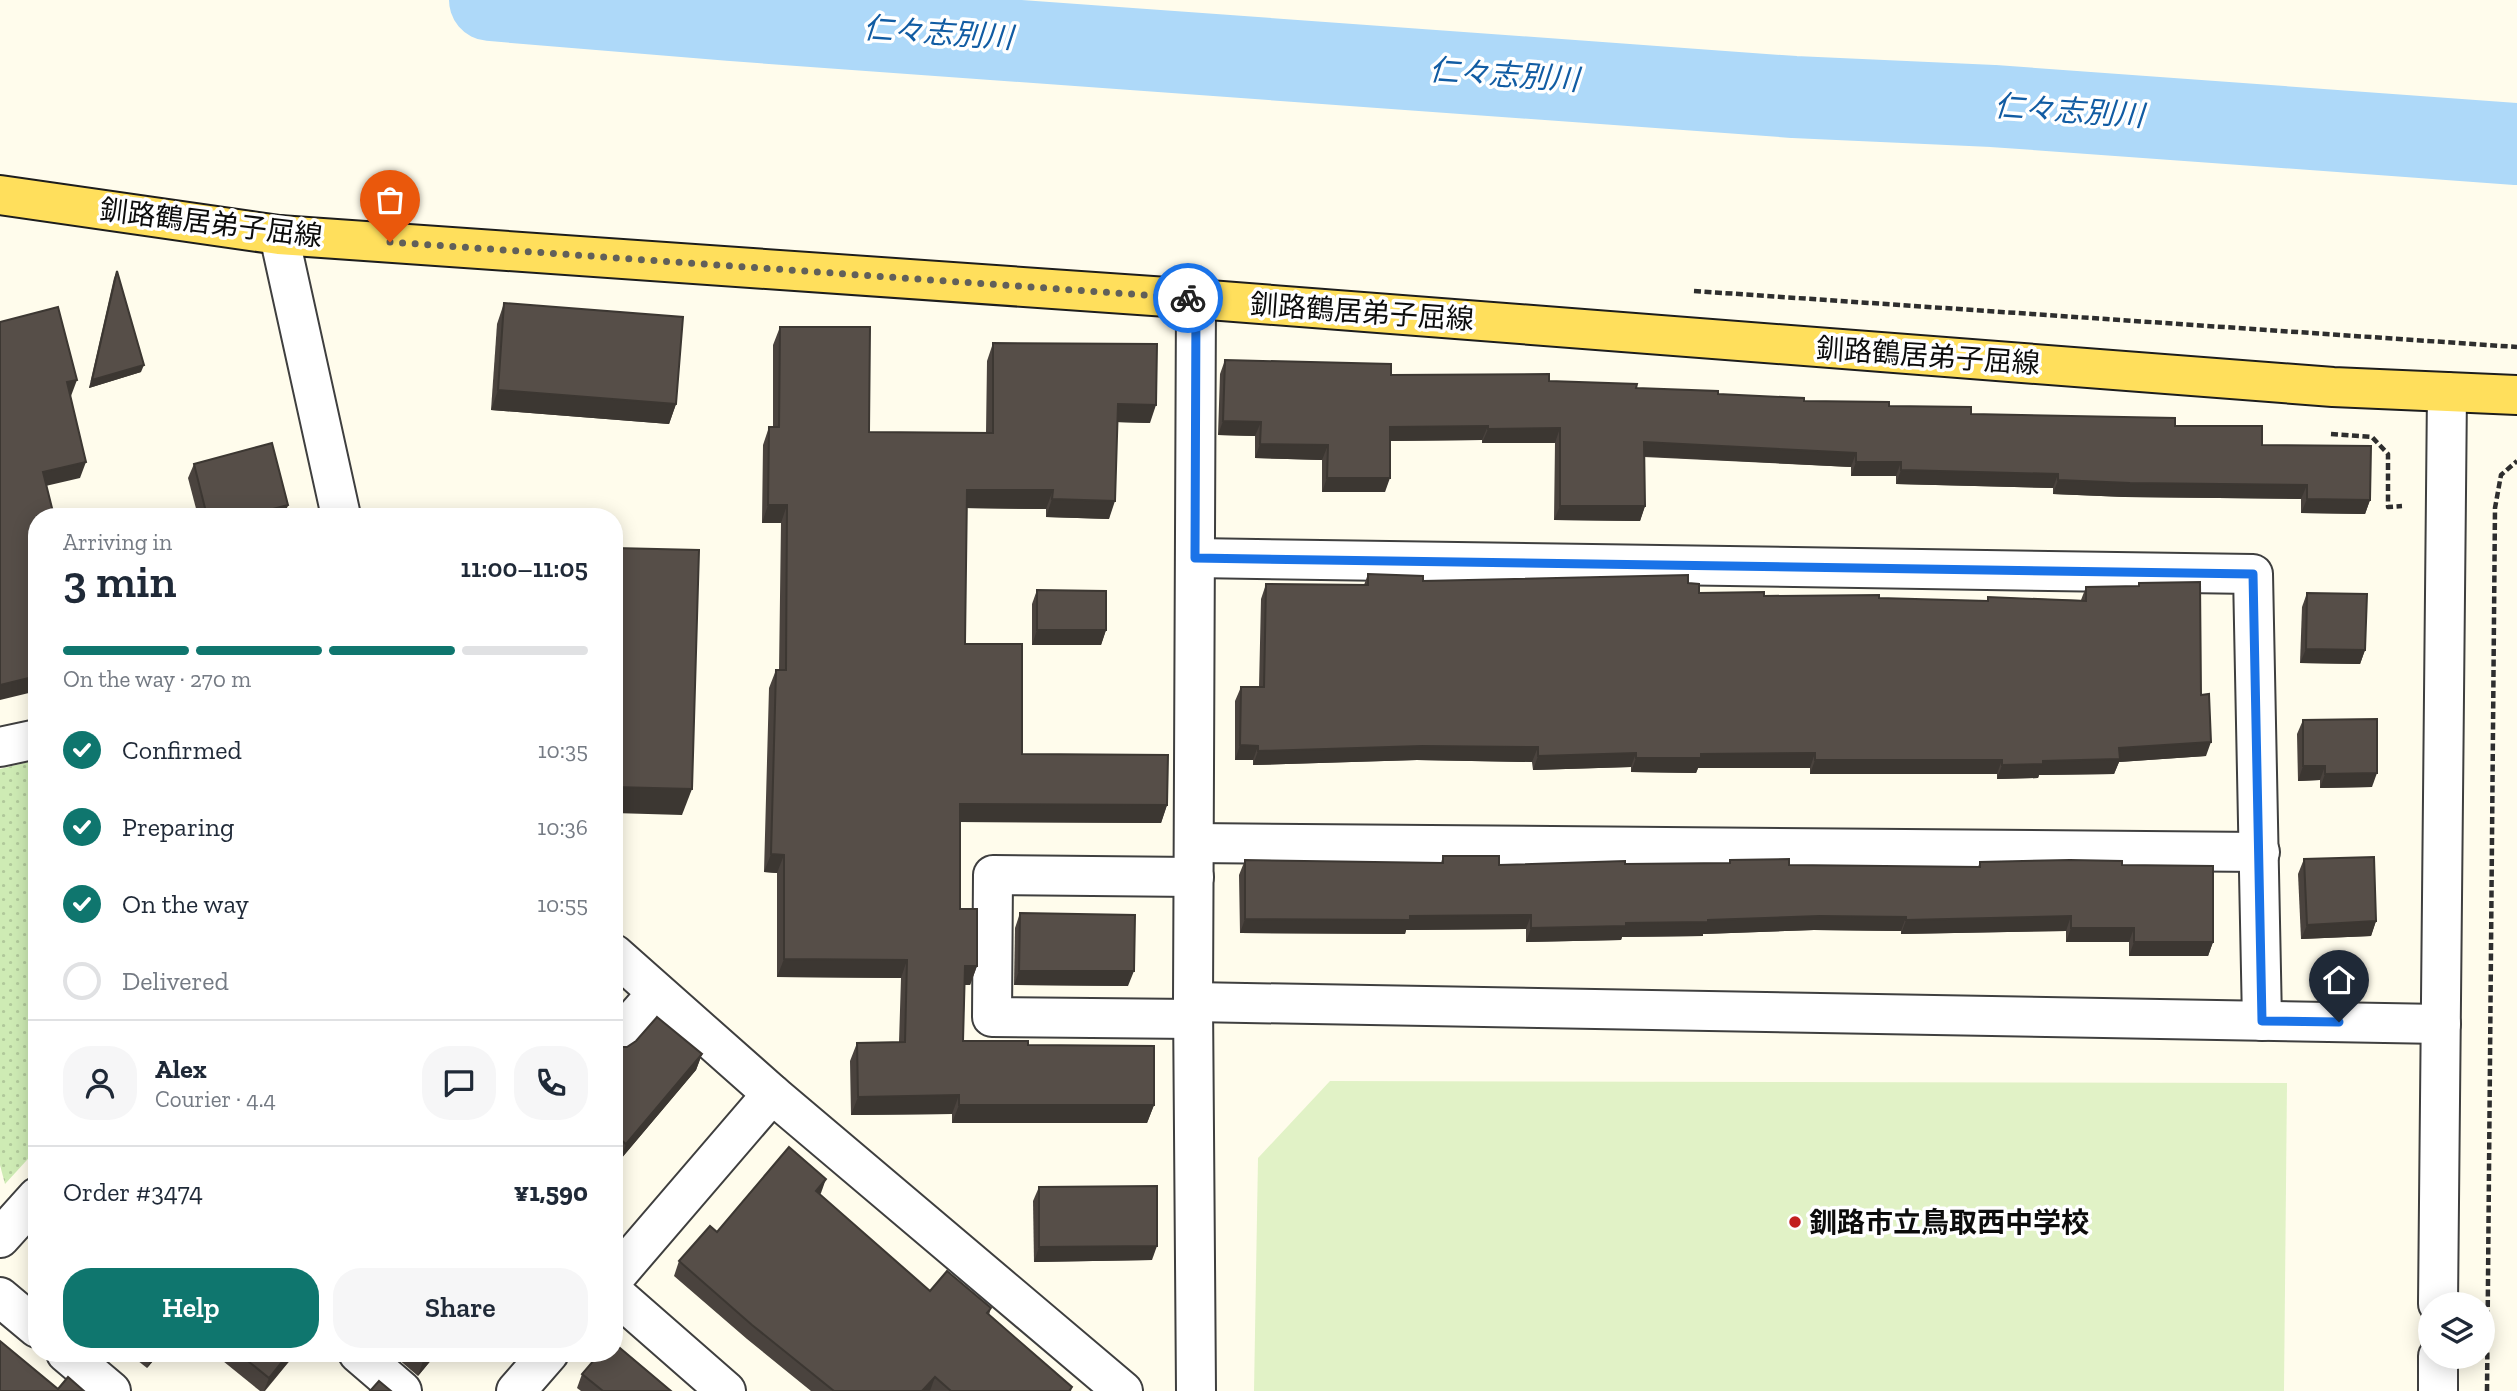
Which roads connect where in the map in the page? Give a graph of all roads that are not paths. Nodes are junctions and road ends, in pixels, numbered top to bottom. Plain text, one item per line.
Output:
1 (0, 195) edge
2 (279, 235) junction
3 (1196, 299) junction
4 (2447, 392) junction
5 (2517, 395) edge
6 (339, 508) edge
7 (1195, 558) junction
8 (28, 741) edge
9 (0, 747) edge
10 (2260, 852) junction
11 (1194, 860) junction
12 (623, 962) edge
13 (657, 993) junction
14 (1193, 1011) junction
15 (2262, 1021) junction
16 (2441, 1024) junction
17 (623, 1032) edge
18 (772, 1094) junction
19 (28, 1205) edge
20 (2, 1228) edge
21 (623, 1268) edge
22 (2438, 1292) edge
23 (0, 1297) edge
24 (623, 1301) edge
25 (28, 1320) edge
26 (77, 1362) edge
27 (368, 1362) edge
28 (541, 1362) edge
29 (2438, 1369) edge
30 (111, 1391) edge
31 (402, 1391) edge
32 (516, 1391) edge
33 (726, 1391) edge
34 (1123, 1391) edge
35 (1196, 1391) edge
36 (2438, 1391) edge

1 - 2 main road, 釧路鶴居弟子屈線
2 - 3 main road, 釧路鶴居弟子屈線
2 - 6 street
3 - 4 main road, 釧路鶴居弟子屈線
3 - 7 street
4 - 5 main road, 釧路鶴居弟子屈線
4 - 16 street
7 - 10 street
7 - 11 street
8 - 9 street
10 - 11 street
10 - 15 street
11 - 14 street
11 - 14 street
12 - 13 street
13 - 17 street
13 - 18 street
14 - 15 street
14 - 35 street
15 - 16 street
16 - 22 street
18 - 21 street
18 - 34 street
19 - 20 street
23 - 25 street
24 - 33 street
26 - 30 street
27 - 31 street
28 - 32 street
29 - 36 street

